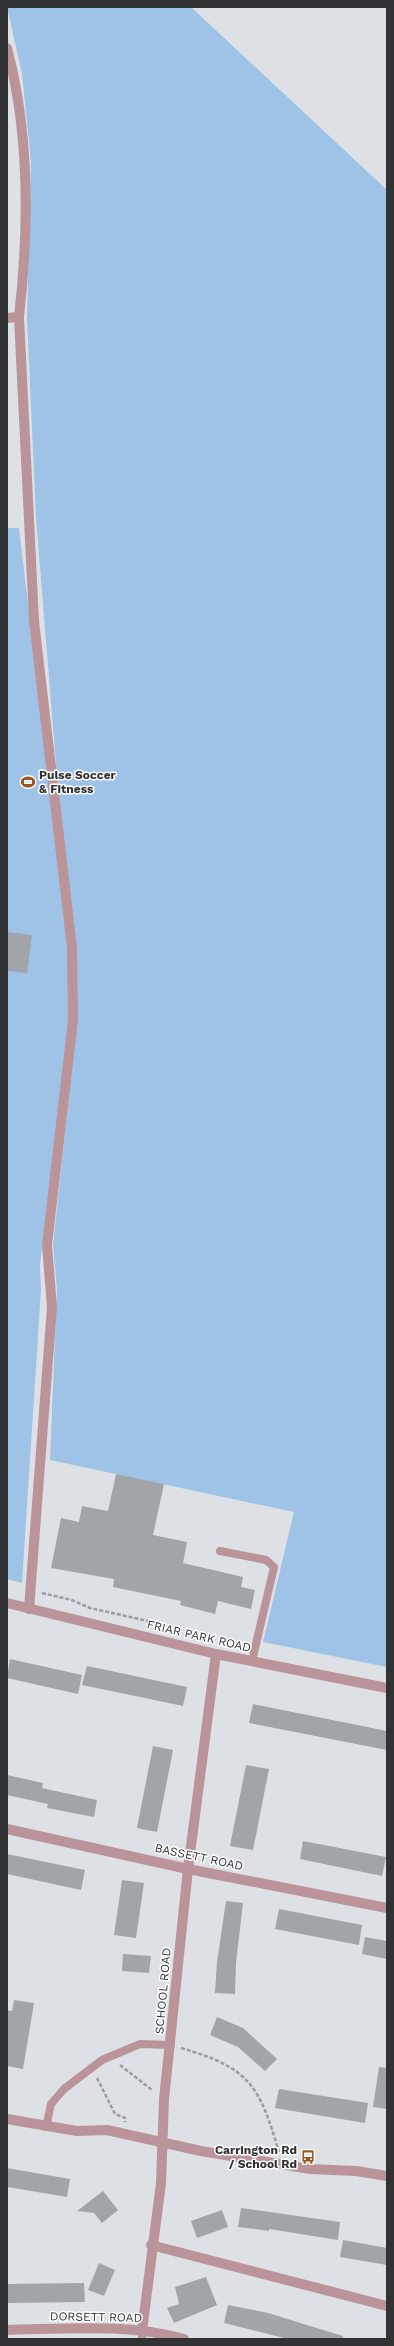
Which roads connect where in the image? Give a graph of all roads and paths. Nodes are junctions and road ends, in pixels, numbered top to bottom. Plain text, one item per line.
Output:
1 (7, 48) edge
2 (19, 317) junction
3 (7, 318) edge
4 (220, 1551) dead end
5 (30, 1590) junction
6 (7, 1603) edge
7 (29, 1609) junction
8 (148, 1621) dead end
9 (216, 1654) junction
10 (252, 1661) junction
11 (387, 1688) edge
12 (7, 1829) edge
13 (188, 1869) junction
14 (387, 1908) edge
15 (171, 2045) junction
16 (114, 2054) junction
17 (91, 2067) junction
18 (164, 2099) junction
19 (7, 2119) edge
20 (46, 2127) junction
21 (123, 2132) junction
22 (162, 2142) junction
23 (282, 2164) junction
24 (387, 2176) edge
25 (152, 2245) junction
26 (387, 2306) edge
27 (7, 2330) edge
28 (142, 2335) edge
29 (184, 2339) edge

1 - 2 street
2 - 3 street
2 - 5 street
4 - 10 lane
5 - 7 street
5 - 8 path
6 - 7 street, FRIAR PARK ROAD
7 - 9 street, FRIAR PARK ROAD
9 - 10 street, FRIAR PARK ROAD
9 - 13 street, SCHOOL ROAD
10 - 11 street, FRIAR PARK ROAD
12 - 13 street, BASSETT ROAD
13 - 14 street, BASSETT ROAD
13 - 15 street, SCHOOL ROAD
15 - 16 lane
15 - 18 street, SCHOOL ROAD
15 - 23 path
16 - 17 lane
16 - 18 path
17 - 20 lane
17 - 21 path
18 - 22 street, SCHOOL ROAD
19 - 20 street
20 - 21 street
21 - 22 street
22 - 23 street
22 - 25 street, SCHOOL ROAD
23 - 24 street
25 - 26 street
25 - 28 street, SCHOOL ROAD
27 - 28 street, DORSETT ROAD
28 - 29 street, DORSETT ROAD

